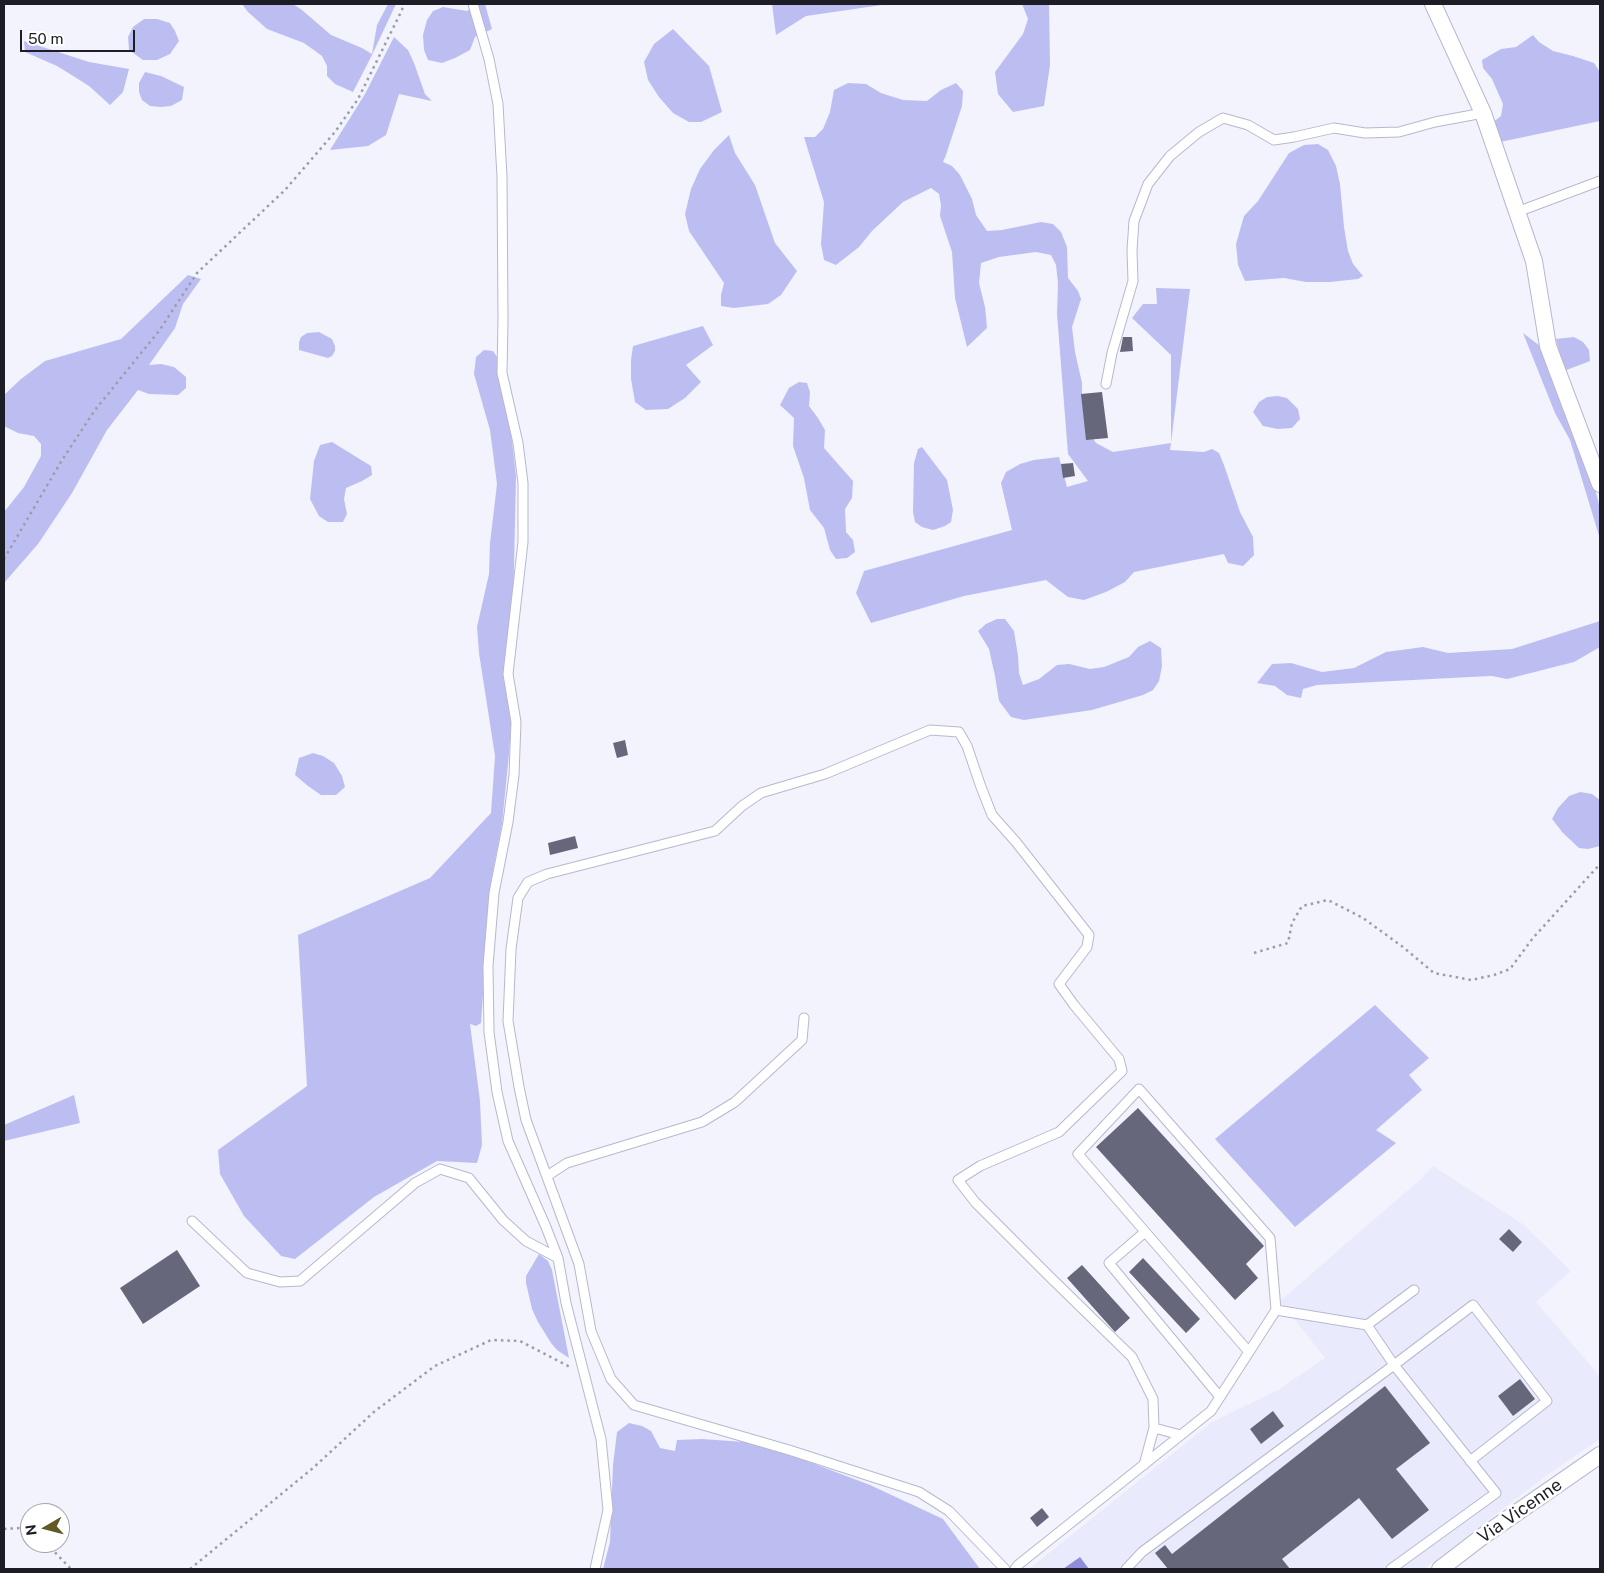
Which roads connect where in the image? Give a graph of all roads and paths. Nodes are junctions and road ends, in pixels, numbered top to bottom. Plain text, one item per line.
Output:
1 (403, 4) edge
2 (472, 4) edge
3 (1433, 4) edge
4 (1483, 113) junction
5 (1600, 181) edge
6 (1517, 212) junction
7 (1106, 384) dead end
8 (1600, 484) edge
9 (4, 559) edge
10 (1600, 864) edge
11 (1254, 953) dead end
12 (804, 1018) dead end
13 (547, 1176) junction
14 (192, 1221) dead end
15 (1145, 1232) junction
16 (558, 1258) junction
17 (1414, 1290) dead end
18 (1276, 1310) junction
19 (1367, 1325) junction
20 (1249, 1352) junction
21 (1394, 1366) junction
22 (584, 1374) junction
23 (1220, 1397) junction
24 (1154, 1428) junction
25 (1181, 1435) junction
26 (1600, 1455) edge
27 (1470, 1461) junction
28 (1144, 1464) junction
29 (20, 1528) edge
30 (4, 1529) edge
31 (56, 1553) edge
32 (71, 1569) edge
33 (190, 1569) edge
34 (595, 1569) edge
35 (1005, 1569) edge
36 (1015, 1569) edge
37 (1126, 1569) edge
38 (1391, 1569) edge
39 (1440, 1569) edge

1 - 9 path
2 - 16 lane
3 - 4 street
4 - 6 street
4 - 7 lane
5 - 6 lane
6 - 8 street
10 - 11 path
12 - 13 lane
13 - 24 lane
13 - 35 lane
14 - 16 lane
15 - 18 lane
15 - 20 lane
15 - 23 lane
16 - 22 lane
17 - 19 lane
18 - 19 lane
18 - 20 lane
19 - 21 lane
20 - 23 lane
21 - 27 lane
21 - 27 lane
21 - 37 lane
22 - 33 path
22 - 34 lane
23 - 25 lane
24 - 25 lane
24 - 28 lane
25 - 28 lane
26 - 39 street, Via Vicenne
27 - 38 lane
28 - 36 lane
29 - 30 path
31 - 32 path

